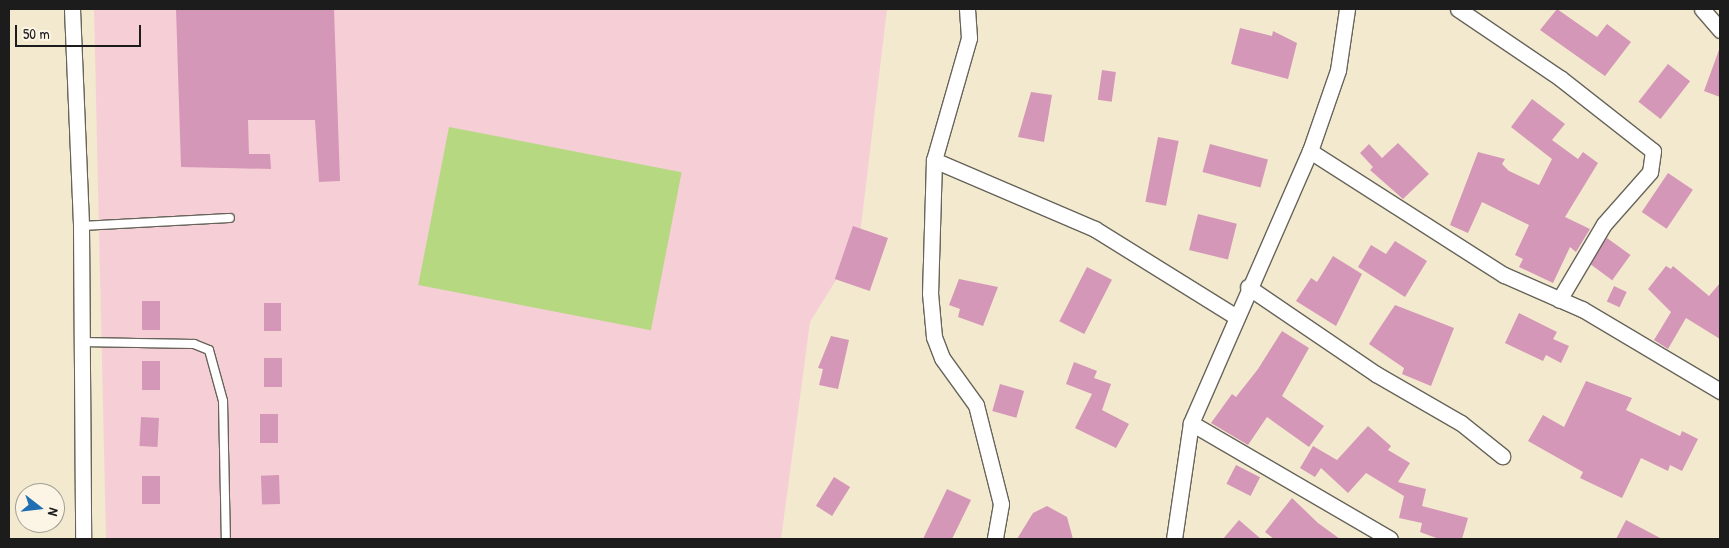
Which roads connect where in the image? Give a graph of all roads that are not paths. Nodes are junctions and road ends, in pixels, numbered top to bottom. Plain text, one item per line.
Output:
1 (72, 9) edge
2 (967, 9) edge
3 (1347, 9) edge
4 (1458, 9) edge
5 (1702, 9) edge
6 (1720, 30) edge
7 (1310, 151) junction
8 (934, 160) junction
9 (230, 218) dead end
10 (80, 226) junction
11 (1248, 287) junction
12 (1559, 300) junction
13 (1235, 316) junction
14 (82, 342) junction
15 (1720, 391) edge
16 (1191, 423) junction
17 (1502, 456) dead end
18 (83, 539) edge
19 (226, 539) edge
20 (996, 539) edge
21 (1174, 539) edge
22 (1390, 539) edge

1 - 10 street
2 - 8 street
3 - 7 street
4 - 12 street
5 - 6 street
7 - 11 street
7 - 12 street
8 - 13 street
8 - 20 street
9 - 10 lane
10 - 14 street
11 - 13 street
11 - 17 street
12 - 15 street
13 - 16 street
14 - 18 street
14 - 19 lane
16 - 21 street
16 - 22 street

